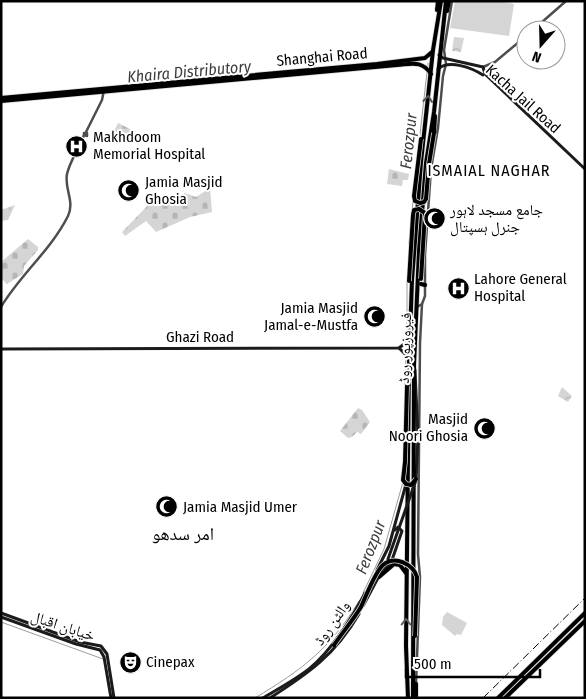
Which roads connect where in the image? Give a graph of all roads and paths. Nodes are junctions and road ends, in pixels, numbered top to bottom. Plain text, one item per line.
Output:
1 (440, 1) edge
2 (449, 1) edge
3 (566, 1) edge
4 (544, 20) edge
5 (441, 42) junction
6 (516, 44) edge
7 (445, 45) junction
8 (433, 50) junction
9 (439, 55) junction
10 (446, 59) junction
11 (446, 64) junction
12 (483, 67) junction
13 (438, 69) junction
14 (431, 74) junction
15 (104, 90) junction
16 (4, 100) edge
17 (434, 112) junction
18 (426, 123) junction
19 (585, 170) edge
20 (423, 284) junction
21 (411, 305) junction
22 (419, 305) junction
23 (1, 307) edge
24 (409, 340) junction
25 (399, 348) junction
26 (1, 349) edge
27 (409, 358) junction
28 (409, 364) junction
29 (414, 365) junction
30 (408, 479) junction
31 (416, 479) junction
32 (389, 546) junction
33 (384, 573) junction
34 (407, 576) junction
35 (379, 577) junction
36 (585, 613) edge
37 (1, 615) edge
38 (585, 621) edge
39 (329, 648) junction
40 (548, 652) junction
41 (413, 662) junction
42 (414, 684) junction
43 (113, 696) edge
44 (406, 696) edge
45 (414, 697) edge
46 (263, 698) edge
47 (270, 698) edge
48 (498, 698) edge
49 (505, 698) edge

1 - 8 main road, فیروزپور روڈ
2 - 5 main road, فیروزپور روڈ
2 - 7 street
3 - 4 street
5 - 7 main road
5 - 9 main road, فیروزپور روڈ
6 - 12 street
7 - 10 street
8 - 14 main road, فیروزپور روڈ
8 - 15 main road, Shanghai Road
9 - 10 main road
9 - 13 main road, فیروزپور روڈ
10 - 11 street
10 - 12 main road
11 - 13 main road
11 - 19 main road, Kacha Jail Road
11 - 20 street
12 - 19 main road
13 - 17 main road, فیروزپور روڈ
14 - 15 main road, Shanghai Road
18 -> 14 main road, فیروزپور روڈ
15 - 16 main road, Shanghai Road
15 - 23 street
17 - 18 main road, bridge
17 - 22 main road, فیروزپور روڈ
18 - 21 main road, فیروزپور روڈ
20 - 21 main road, bridge
20 - 22 main road
21 - 24 main road, فیروزپور روڈ
22 - 29 main road, فیروزپور روڈ
22 - 42 street
24 - 25 main road
24 - 27 main road, فیروزپور روڈ
25 - 26 main road, Ghazi Road
25 - 27 main road
27 - 28 main road, فیروزپور روڈ
28 - 30 main road, فیروزپور روڈ
28 - 31 main road, bridge
29 - 31 main road, والٹن روڈ
29 - 41 main road, فیروزپور روڈ
30 - 32 main road, والٹن روڈ
30 - 34 main road, فیروزپور روڈ
31 - 35 main road, والٹن روڈ, bridge
32 - 33 main road
32 - 39 main road, والٹن روڈ
33 - 34 main road
33 - 35 main road
44 -> 34 main road, فیروزپور روڈ
35 - 47 main road, والٹن روڈ
36 - 40 main road
37 - 43 main road
38 - 40 main road
39 - 41 main road, bridge
39 - 46 main road, والٹن روڈ
40 - 48 main road
40 - 49 main road
41 - 42 main road, فیروزپور روڈ
42 - 45 main road, فیروزپور روڈ

